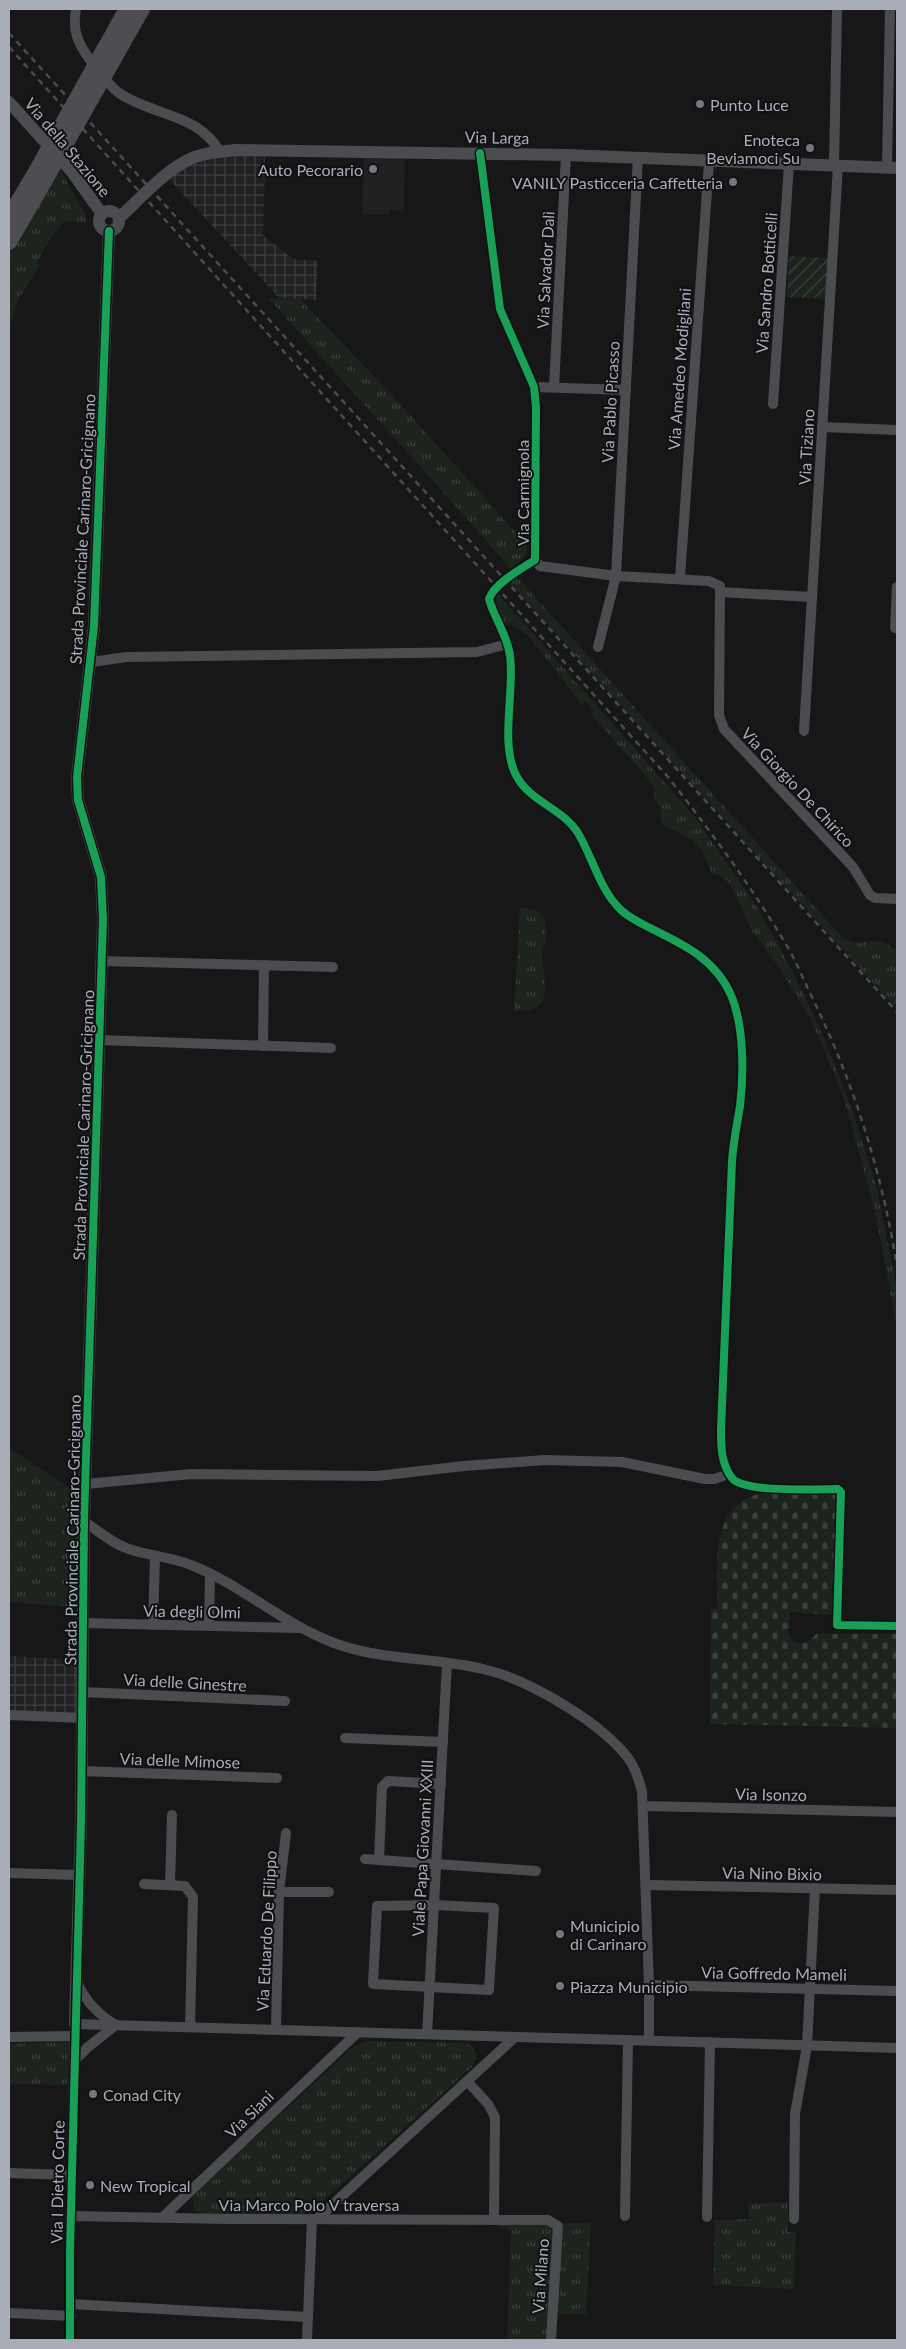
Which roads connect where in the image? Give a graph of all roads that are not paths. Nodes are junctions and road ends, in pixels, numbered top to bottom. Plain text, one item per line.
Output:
1 (76, 9) edge
2 (127, 9) edge
3 (142, 9) edge
4 (837, 9) edge
5 (890, 9) edge
6 (109, 55) junction
7 (9, 102) edge
8 (220, 152) junction
9 (480, 153) junction
10 (566, 155) junction
11 (638, 157) junction
12 (709, 162) junction
13 (789, 164) junction
14 (836, 165) junction
15 (892, 167) edge
16 (41, 175) junction
17 (102, 214) junction
18 (9, 217) edge
19 (118, 218) junction
20 (109, 231) junction
21 (9, 242) edge
22 (534, 386) junction
23 (554, 387) junction
24 (626, 390) junction
25 (773, 404) dead end
26 (822, 427) junction
27 (897, 430) edge
28 (535, 560) junction
29 (616, 576) junction
30 (680, 578) junction
31 (897, 587) edge
32 (720, 592) junction
33 (812, 597) junction
34 (895, 628) dead end
35 (508, 644) junction
36 (598, 647) dead end
37 (91, 662) junction
38 (804, 731) dead end
39 (897, 898) edge
40 (102, 961) junction
41 (264, 965) junction
42 (333, 967) dead end
43 (99, 1040) junction
44 (263, 1046) junction
45 (331, 1048) dead end
46 (729, 1474) junction
47 (86, 1484) junction
48 (84, 1521) junction
49 (155, 1556) junction
50 (210, 1574) junction
51 (83, 1623) junction
52 (153, 1625) junction
53 (209, 1626) junction
54 (897, 1626) edge
55 (301, 1628) junction
56 (447, 1664) junction
57 (82, 1692) junction
58 (285, 1701) dead end
59 (9, 1715) edge
60 (82, 1718) junction
61 (345, 1738) dead end
62 (443, 1742) junction
63 (82, 1771) junction
64 (277, 1778) dead end
65 (441, 1784) junction
66 (643, 1806) junction
67 (897, 1812) edge
68 (172, 1815) dead end
69 (286, 1833) dead end
70 (365, 1859) dead end
71 (379, 1860) junction
72 (436, 1864) junction
73 (536, 1872) dead end
74 (9, 1873) edge
75 (79, 1875) junction
76 (144, 1884) dead end
77 (170, 1885) junction
78 (647, 1885) junction
79 (815, 1888) junction
80 (897, 1890) edge
81 (280, 1892) junction
82 (329, 1892) dead end
83 (434, 1906) junction
84 (76, 1982) junction
85 (650, 1985) junction
86 (430, 1986) junction
87 (810, 1989) junction
88 (897, 1991) edge
89 (116, 2025) junction
90 (190, 2027) junction
91 (75, 2030) junction
92 (276, 2030) junction
93 (358, 2032) junction
94 (427, 2034) junction
95 (9, 2037) edge
96 (515, 2037) junction
97 (628, 2040) junction
98 (649, 2040) junction
99 (710, 2042) junction
100 (807, 2046) junction
101 (897, 2048) edge
102 (74, 2061) junction
103 (467, 2081) junction
104 (9, 2173) edge
105 (71, 2175) junction
106 (70, 2216) junction
107 (625, 2216) dead end
108 (707, 2217) dead end
109 (162, 2218) junction
110 (794, 2218) dead end
111 (314, 2219) junction
112 (494, 2220) junction
113 (548, 2220) joint
114 (70, 2304) junction
115 (9, 2313) edge
116 (71, 2316) junction
117 (308, 2317) junction
118 (70, 2340) edge
119 (307, 2340) edge
120 (551, 2340) edge

1 - 8 street
2 - 6 highway
3 - 6 highway
4 - 14 street, Via Tiziano
5 - 15 street
6 - 16 highway, bridge
7 - 17 street, Via della Stazione
8 - 9 street, Via Larga
8 - 19 street, Via Larga
9 - 10 street, Via Larga
9 - 22 street, Via Carmignola
10 - 11 street, Via Larga
10 - 23 street, Via Salvador Dalì
11 - 12 street, Via Larga
11 - 24 street, Via Pablo Picasso
12 - 13 street, Via Larga
12 - 30 street, Via Amedeo Modigliani
13 - 14 street, Via Larga
13 - 25 street, Via Sandro Botticelli
14 - 15 street, Via Larga
14 - 26 street, Via Tiziano
16 - 18 highway
16 - 21 highway
17 - 19 street
17 - 20 street
19 - 20 street, Via Larga
20 - 37 street, Strada Provinciale Carinaro-Gricignano
22 - 23 street
22 - 28 street, Via Carmignola
23 - 24 street
24 - 29 street, Via Pablo Picasso
26 - 27 street
26 - 33 street, Via Tiziano
28 - 29 street
28 - 35 street, Via Carmignola
29 - 30 street
29 - 36 street, Via Pablo Picasso
30 - 32 street
31 - 34 street
32 - 33 street
32 - 39 street, Via Giorgio De Chirico
33 - 38 street, Via Tiziano
35 - 37 street
35 - 46 street, Via Carmignola
37 - 40 street, Strada Provinciale Carinaro-Gricignano
40 - 41 street
40 - 43 street, Strada Provinciale Carinaro-Gricignano
41 - 42 street
41 - 44 street
43 - 44 street
43 - 47 street, Strada Provinciale Carinaro-Gricignano
44 - 45 street
46 - 47 street
46 - 54 street
47 - 48 street, Strada Provinciale Carinaro-Gricignano
48 - 49 street
48 - 51 street, Strada Provinciale Carinaro-Gricignano
49 - 50 street
49 - 52 street
50 - 53 street
50 - 55 street
51 - 52 street, Via degli Olmi
51 - 57 street, Strada Provinciale Carinaro-Gricignano
52 - 53 street, Via degli Olmi
53 - 55 street, Via degli Olmi
55 - 56 street
56 - 62 street, Viale Papa Giovanni XXIII
56 - 66 street
57 - 58 street, Via delle Ginestre
57 - 60 street, Strada Provinciale Carinaro-Gricignano
59 - 60 street
60 - 63 street, Strada Provinciale Carinaro-Gricignano
61 - 62 street
62 - 65 street, Viale Papa Giovanni XXIII
63 - 64 street, Via delle Mimose
63 - 75 street, Strada Provinciale Carinaro-Gricignano
65 - 71 street
65 - 72 street, Viale Papa Giovanni XXIII
66 - 67 street, Via Isonzo
66 - 78 street
68 - 77 street
69 - 81 street, Via Eduardo De Filippo
70 - 71 street
71 - 72 street
72 - 73 street
72 - 83 street, Viale Papa Giovanni XXIII
74 - 75 street
75 - 84 street, Strada Provinciale Carinaro-Gricignano
76 - 77 street
77 - 90 street
78 - 79 street, Via Nino Bixio
78 - 85 street
79 - 80 street, Via Nino Bixio
79 - 87 street
81 - 82 street
81 - 92 street, Via Eduardo De Filippo
83 - 86 street, Viale Papa Giovanni XXIII
83 - 86 street
83 - 86 street
84 - 89 street
84 - 91 street, Strada Provinciale Carinaro-Gricignano
85 - 87 street, Via Goffredo Mameli
85 - 98 street
86 - 94 street, Viale Papa Giovanni XXIII
87 - 88 street, Via Goffredo Mameli
87 - 100 street
89 - 90 street
89 - 91 street
89 - 102 street
90 - 92 street
91 - 95 street
91 - 102 street, Via I Dietro Corte
92 - 93 street
93 - 94 street
93 - 109 street, Via Siani
94 - 96 street
96 - 97 street
96 - 103 street
97 - 98 street
97 - 107 street
98 - 99 street
99 - 100 street
99 - 108 street
100 - 101 street
100 - 110 street
102 - 105 street, Via I Dietro Corte
103 - 111 street
103 - 112 street
104 - 105 street
105 - 106 street, Via I Dietro Corte
106 - 109 street, Via Marco Polo V traversa
106 - 114 street, Via I Dietro Corte
109 - 111 street, Via Marco Polo V traversa
111 - 112 street, Via Marco Polo V traversa
111 - 117 street
112 - 113 street, Via Marco Polo V traversa
113 - 120 street, Via Milano
114 - 116 street, Via I Dietro Corte
114 - 117 street
115 - 116 street
116 - 118 street, Via I Dietro Corte
117 - 119 street

